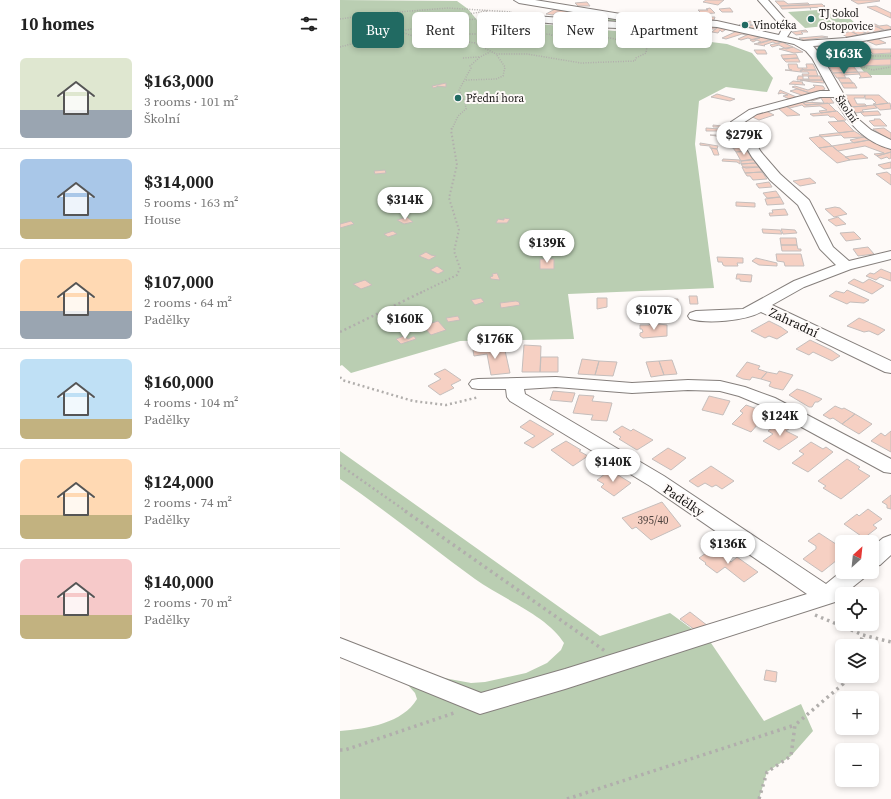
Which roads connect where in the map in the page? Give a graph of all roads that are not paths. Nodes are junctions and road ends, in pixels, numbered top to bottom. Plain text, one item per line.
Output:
1 (519, 0) edge
2 (752, 1) edge
3 (765, 1) edge
4 (616, 17) edge
5 (545, 20) edge
6 (616, 23) edge
7 (712, 25) edge
8 (891, 33) edge
9 (782, 37) junction
10 (803, 44) junction
11 (836, 94) junction
12 (891, 145) edge
13 (891, 255) edge
14 (846, 266) junction
15 (761, 306) junction
16 (696, 316) dead end
17 (891, 368) edge
18 (514, 384) junction
19 (480, 390) road end
20 (891, 467) edge
21 (891, 543) edge
22 (879, 552) edge
23 (848, 579) edge
24 (828, 596) junction
25 (340, 647) edge

1 - 4 street
2 - 3 street
3 - 9 street
5 - 6 street
7 - 9 street, Školní
8 - 10 street
9 - 10 street, Školní
10 - 11 street, Školní
11 - 12 street, Školní
11 - 14 street
13 - 14 street, Zahradní
14 - 15 street, Zahradní
15 - 16 street
15 - 17 street, Zahradní
18 - 19 street
18 - 20 street
18 - 24 street, Padělky
21 - 22 street
23 - 24 street
24 - 25 street

